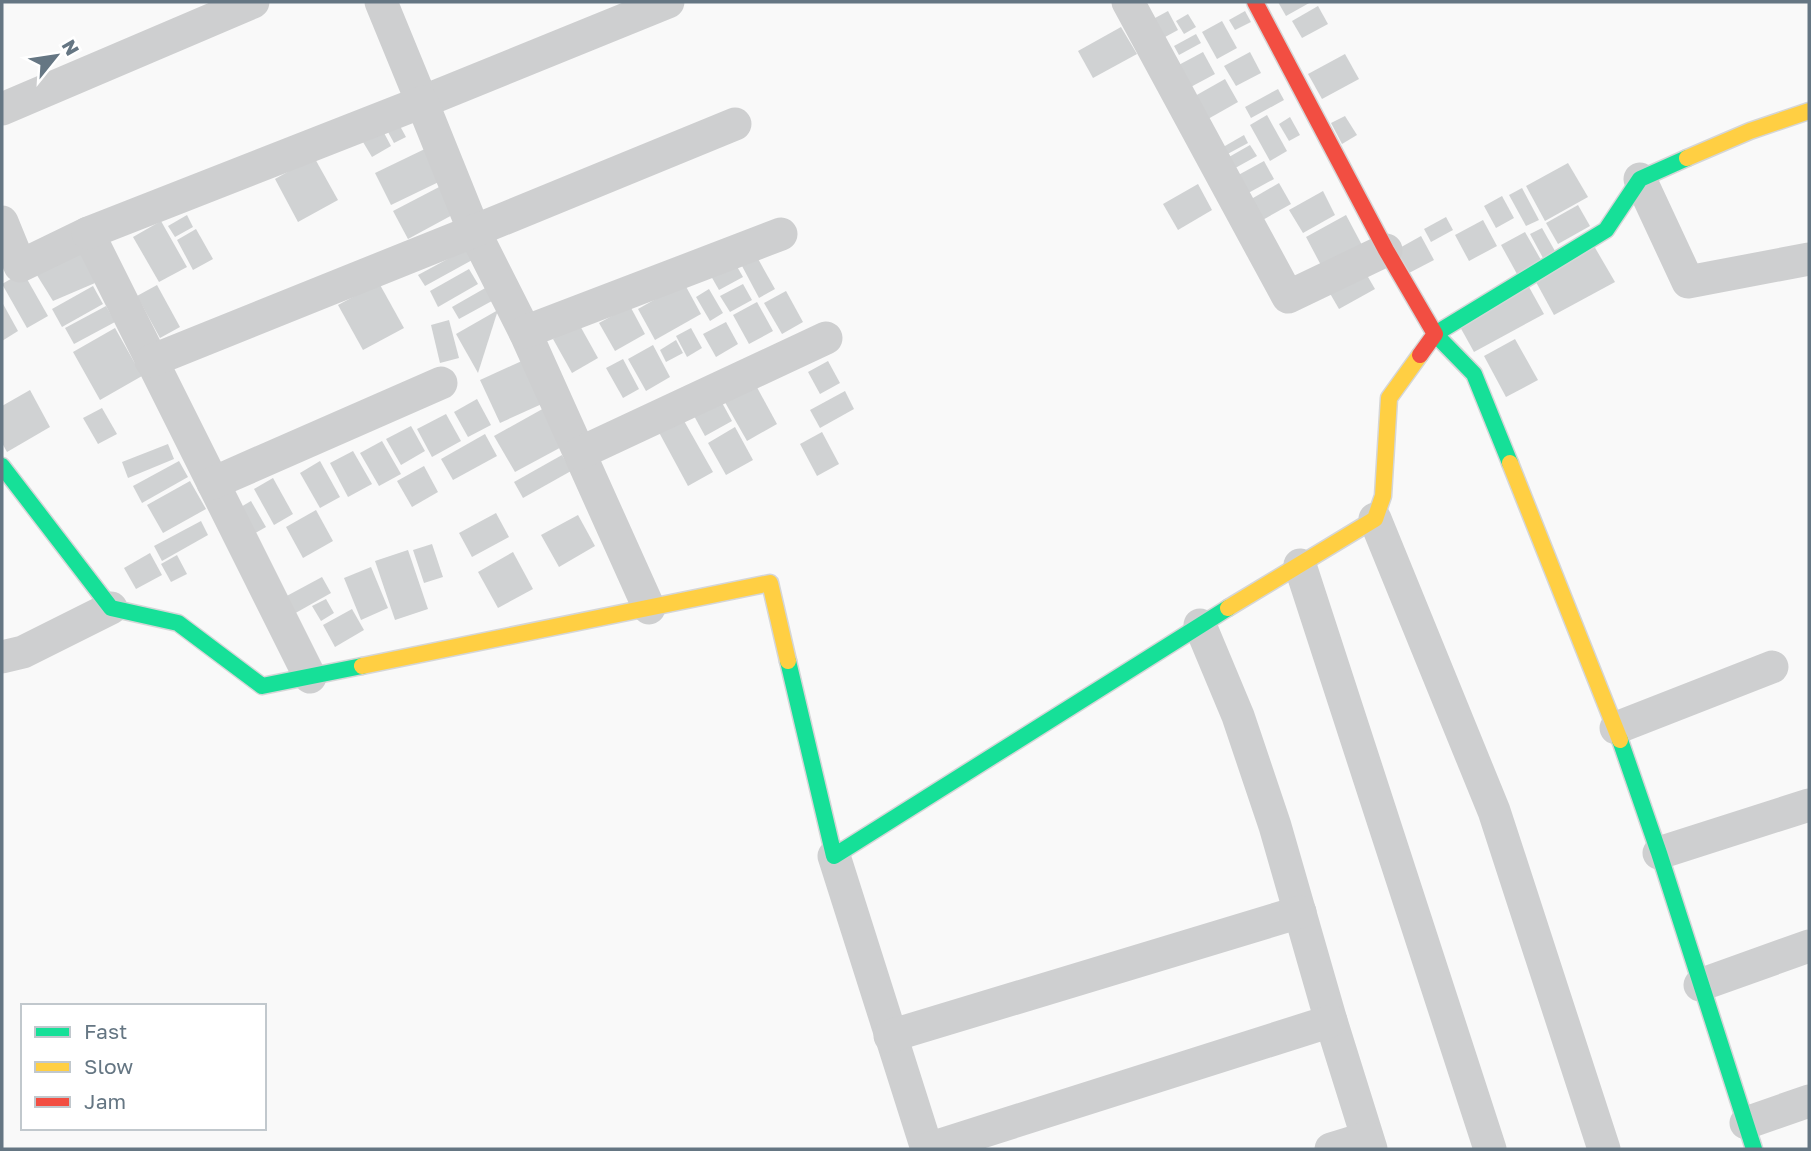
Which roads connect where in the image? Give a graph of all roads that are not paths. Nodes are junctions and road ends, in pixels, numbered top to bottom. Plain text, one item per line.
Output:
1 (253, 2) edge
2 (381, 2) edge
3 (668, 2) edge
4 (1255, 2) edge
5 (1132, 3) edge
6 (422, 102) junction
7 (2, 109) edge
8 (1809, 111) edge
9 (734, 124) dead end
10 (1640, 179) junction
11 (2, 222) edge
12 (474, 231) junction
13 (88, 233) junction
14 (781, 234) dead end
15 (1386, 250) junction
16 (1808, 269) edge
17 (11, 271) edge
18 (525, 332) junction
19 (1435, 334) junction
20 (827, 338) dead end
21 (151, 361) junction
22 (441, 383) dead end
23 (580, 453) junction
24 (2, 466) edge
25 (213, 483) junction
26 (1375, 519) junction
27 (1300, 565) junction
28 (111, 608) junction
29 (649, 608) junction
30 (1200, 625) junction
31 (2, 657) edge
32 (1772, 667) dead end
33 (310, 677) junction
34 (1616, 728) junction
35 (1809, 805) edge
36 (1658, 853) junction
37 (834, 856) junction
38 (1300, 912) junction
39 (1809, 946) edge
40 (1700, 985) junction
41 (1331, 1021) junction
42 (890, 1036) junction
43 (1809, 1101) edge
44 (1750, 1136) edge
45 (1369, 1144) edge
46 (928, 1149) edge
47 (1331, 1149) edge
48 (1490, 1149) edge
49 (1604, 1149) edge

1 - 7 street
2 - 6 street
3 - 6 street
4 - 15 street
5 - 15 street
6 - 12 street
6 - 13 street
8 - 10 street
9 - 12 street
10 - 16 street
10 - 19 street
11 - 17 street
12 - 18 street
12 - 21 street
13 - 17 street
13 - 21 street
14 - 18 street
15 - 19 street
18 - 23 street
19 - 26 street
19 - 34 street
20 - 23 street
21 - 25 street
22 - 25 street
23 - 29 street
24 - 28 street
25 - 33 street
26 - 27 street
26 - 49 street
27 - 30 street
27 - 48 street
28 - 31 street
28 - 33 street
29 - 33 street
29 - 37 street
30 - 37 street
30 - 38 street
32 - 34 street
34 - 36 street
35 - 36 street
36 - 40 street
37 - 42 street
38 - 41 street
38 - 42 street
39 - 40 street
40 - 44 street
41 - 45 street
41 - 46 street
42 - 46 street
43 - 44 street
45 - 47 street

